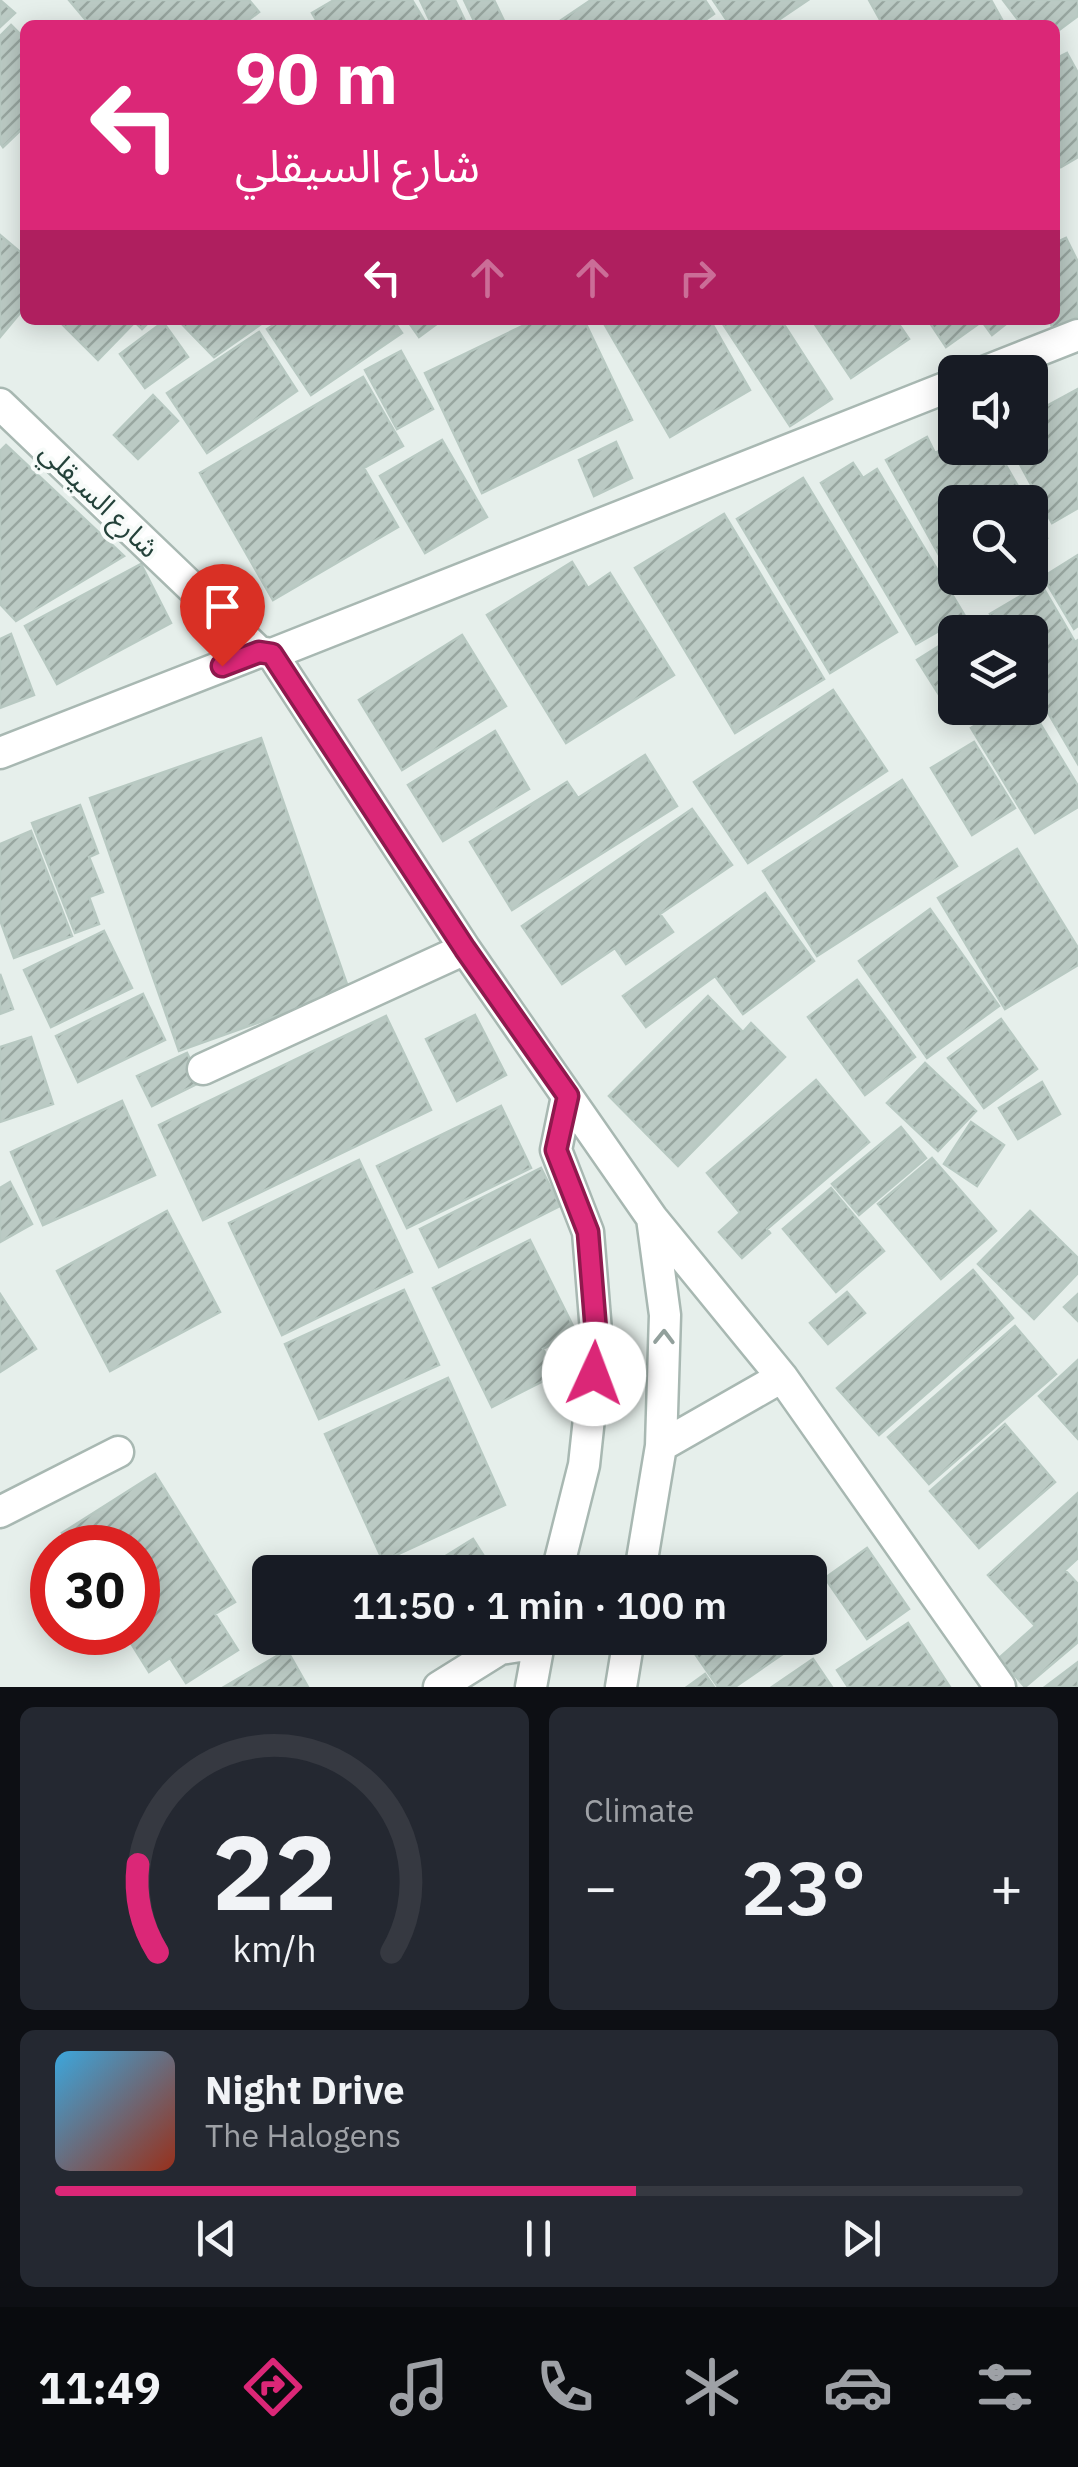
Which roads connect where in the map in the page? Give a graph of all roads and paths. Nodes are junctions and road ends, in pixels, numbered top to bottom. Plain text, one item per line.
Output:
1 (1078, 336) edge
2 (1028, 355) edge
3 (938, 391) edge
4 (0, 404) edge
5 (266, 653) junction
6 (0, 753) edge
7 (465, 949) junction
8 (203, 1069) dead end
9 (568, 1096) junction
10 (652, 1218) junction
11 (782, 1378) junction
12 (661, 1446) junction
13 (118, 1452) dead end
14 (0, 1512) edge
15 (560, 1555) edge
16 (643, 1555) edge
17 (490, 1655) edge
18 (537, 1655) edge
19 (626, 1655) edge
20 (438, 1687) edge
21 (532, 1687) edge
22 (621, 1687) edge
23 (1000, 1687) edge

1 - 2 street
3 - 5 street
4 - 5 street, شارع السيقلي
5 - 6 street
5 - 7 street, شارع السيقلي
7 - 8 street
7 - 9 street, شارع السيقلي
9 - 10 street, شارع السيقلي
9 - 15 street
10 - 11 street, شارع السيقلي
12 -> 10 street
11 - 12 street
11 - 23 street, شارع السيقلي
12 - 16 street
13 - 14 street
17 - 20 street
18 - 21 street
19 - 22 street

